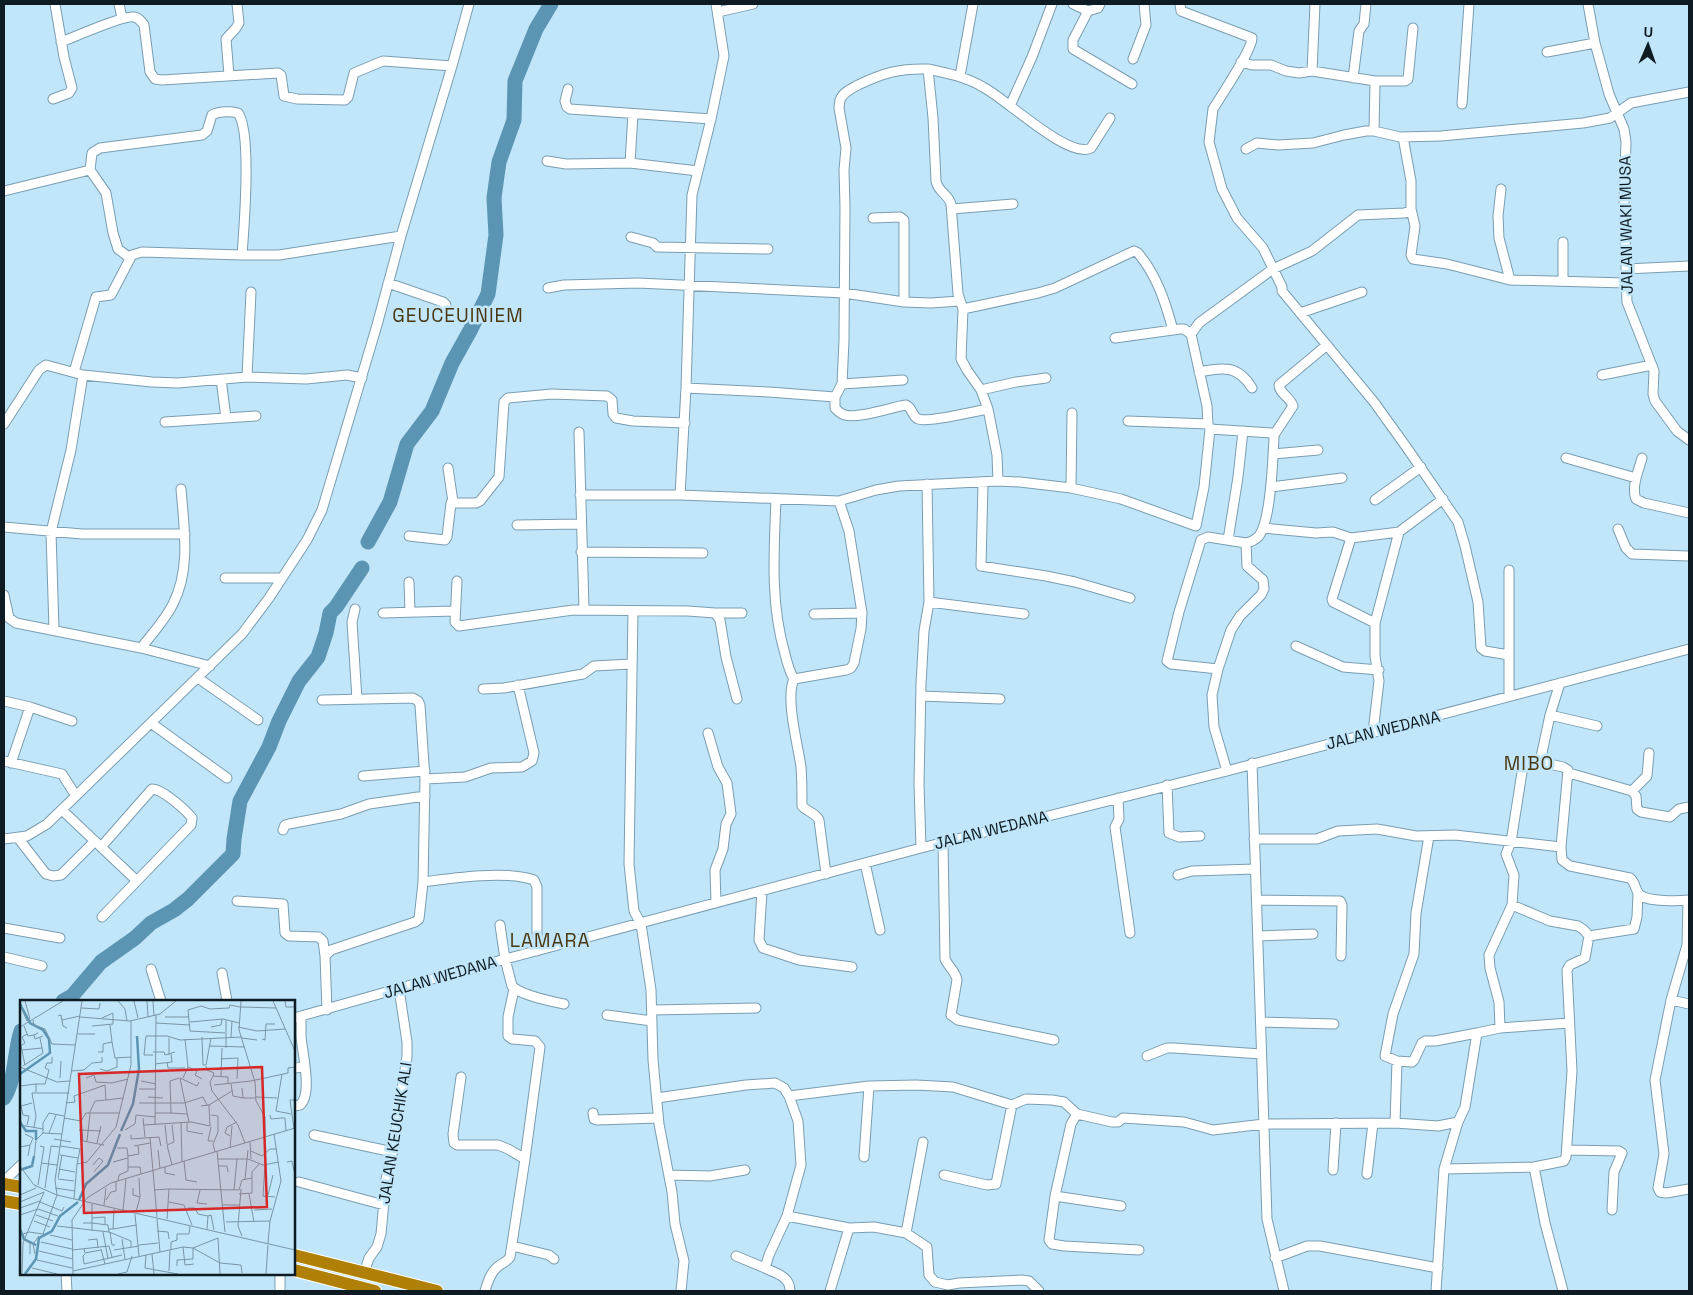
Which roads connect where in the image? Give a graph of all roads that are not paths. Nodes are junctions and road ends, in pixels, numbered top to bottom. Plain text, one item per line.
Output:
1 (55, 4) edge
2 (120, 4) edge
3 (237, 4) edge
4 (469, 4) edge
5 (753, 4) edge
6 (973, 4) edge
7 (1052, 4) edge
8 (1074, 4) edge
9 (1100, 4) edge
10 (1144, 4) edge
11 (1180, 4) edge
12 (1315, 4) edge
13 (1366, 4) edge
14 (1469, 4) edge
15 (1588, 4) edge
16 (717, 8) edge
17 (1088, 11) junction
18 (122, 18) junction
19 (1413, 28) dead end
20 (61, 42) junction
21 (1595, 43) junction
22 (1547, 52) dead end
23 (1133, 59) dead end
24 (1241, 62) junction
25 (452, 66) junction
26 (928, 69) junction
27 (1312, 71) junction
28 (229, 76) junction
29 (960, 76) junction
30 (1353, 78) junction
31 (1375, 81) junction
32 (1132, 84) dead end
33 (568, 89) dead end
34 (1689, 92) edge
35 (53, 99) dead end
36 (1462, 104) dead end
37 (1010, 106) junction
38 (1617, 112) junction
39 (633, 114) junction
40 (1110, 118) dead end
41 (711, 119) junction
42 (1374, 131) junction
43 (1403, 137) junction
44 (1246, 149) dead end
45 (547, 162) dead end
46 (630, 163) junction
47 (90, 170) junction
48 (698, 170) junction
49 (1501, 189) dead end
50 (4, 191) edge
51 (1013, 204) dead end
52 (952, 209) junction
53 (1411, 209) junction
54 (873, 218) dead end
55 (400, 236) junction
56 (632, 236) dead end
57 (1563, 242) dead end
58 (690, 248) junction
59 (768, 248) dead end
60 (242, 255) junction
61 (130, 258) junction
62 (1689, 266) edge
63 (1273, 269) junction
64 (1626, 269) junction
65 (1510, 280) junction
66 (1563, 281) junction
67 (388, 283) junction
68 (1626, 283) junction
69 (688, 285) junction
70 (548, 288) dead end
71 (250, 292) dead end
72 (1362, 292) dead end
73 (844, 294) junction
74 (904, 302) junction
75 (446, 305) dead end
76 (961, 305) junction
77 (1300, 313) junction
78 (1173, 330) junction
79 (1191, 334) junction
80 (1115, 338) dead end
81 (1327, 345) junction
82 (1652, 365) junction
83 (1198, 372) junction
84 (78, 373) junction
85 (1602, 376) dead end
86 (247, 377) junction
87 (362, 378) junction
88 (1046, 378) dead end
89 (221, 379) junction
90 (903, 380) dead end
91 (842, 384) junction
92 (686, 388) junction
93 (1252, 388) dead end
94 (981, 390) junction
95 (835, 397) junction
96 (988, 409) junction
97 (1072, 413) dead end
98 (256, 416) dead end
99 (226, 418) junction
100 (1128, 421) dead end
101 (165, 422) dead end
102 (685, 423) junction
103 (4, 424) edge
104 (1209, 427) junction
105 (1242, 431) junction
106 (579, 432) dead end
107 (1274, 435) junction
108 (1689, 440) edge
109 (1318, 450) dead end
110 (1273, 454) junction
111 (1566, 458) dead end
112 (1642, 458) dead end
113 (1421, 467) junction
114 (448, 468) dead end
115 (1342, 478) dead end
116 (1636, 478) junction
117 (998, 481) junction
118 (983, 482) junction
119 (927, 484) junction
120 (1271, 487) junction
121 (1071, 488) junction
122 (180, 489) dead end
123 (580, 495) junction
124 (680, 495) junction
125 (776, 499) junction
126 (1443, 499) junction
127 (1375, 500) dead end
128 (839, 501) junction
129 (453, 502) junction
130 (1689, 513) edge
131 (581, 524) junction
132 (517, 525) dead end
133 (1197, 525) junction
134 (4, 527) edge
135 (1263, 528) junction
136 (1618, 529) dead end
137 (52, 532) junction
138 (1399, 532) junction
139 (185, 534) junction
140 (409, 536) dead end
141 (1205, 538) junction
142 (1352, 538) junction
143 (1228, 540) junction
144 (1246, 543) junction
145 (581, 552) junction
146 (703, 553) dead end
147 (1689, 556) edge
148 (1509, 570) dead end
149 (225, 578) dead end
150 (281, 578) junction
151 (409, 582) dead end
152 (456, 582) dead end
153 (4, 595) edge
154 (1130, 598) dead end
155 (929, 602) junction
156 (584, 609) junction
157 (354, 610) dead end
158 (454, 611) junction
159 (633, 611) junction
160 (410, 612) junction
161 (383, 613) dead end
162 (742, 613) dead end
163 (862, 613) junction
164 (715, 614) junction
165 (814, 614) dead end
166 (1024, 614) dead end
167 (1375, 623) junction
168 (54, 630) junction
169 (1296, 646) dead end
170 (141, 648) junction
171 (1689, 649) edge
172 (1509, 655) junction
173 (631, 664) junction
174 (210, 666) junction
175 (1218, 669) junction
176 (1378, 670) junction
177 (198, 678) junction
178 (794, 679) junction
179 (1560, 683) junction
180 (518, 685) junction
181 (483, 689) dead end
182 (921, 696) junction
183 (1509, 696) junction
184 (737, 698) dead end
185 (1000, 698) dead end
186 (357, 699) junction
187 (322, 700) dead end
188 (4, 701) edge
189 (30, 707) junction
190 (1550, 715) junction
191 (258, 720) dead end
192 (72, 721) dead end
193 (151, 723) junction
194 (1597, 726) dead end
195 (1373, 732) junction
196 (708, 733) dead end
197 (1649, 752) dead end
198 (7, 762) edge
199 (1540, 762) junction
200 (1252, 763) junction
201 (1227, 771) junction
202 (1569, 773) junction
203 (425, 775) junction
204 (363, 776) dead end
205 (227, 778) dead end
206 (1167, 785) junction
207 (1632, 791) junction
208 (76, 796) junction
209 (425, 796) junction
210 (1118, 798) junction
211 (1689, 807) edge
212 (62, 810) junction
213 (284, 830) dead end
214 (1200, 836) dead end
215 (1429, 836) junction
216 (18, 838) junction
217 (1254, 838) junction
218 (4, 839) edge
219 (943, 842) junction
220 (1510, 842) junction
221 (98, 844) junction
222 (1561, 847) junction
223 (921, 848) junction
224 (865, 863) junction
225 (1255, 869) junction
226 (826, 874) junction
227 (1178, 875) dead end
228 (137, 881) junction
229 (423, 882) junction
230 (762, 891) junction
231 (1638, 893) junction
232 (1257, 900) junction
233 (1689, 900) edge
234 (237, 901) dead end
235 (716, 903) junction
236 (1512, 905) junction
237 (102, 917) dead end
238 (641, 924) junction
239 (500, 925) dead end
240 (4, 928) edge
241 (880, 930) dead end
242 (1130, 933) dead end
243 (1313, 934) dead end
244 (1258, 936) junction
245 (1589, 936) junction
246 (60, 938) dead end
247 (537, 951) junction
248 (325, 956) junction
249 (1341, 956) dead end
250 (4, 957) edge
251 (505, 959) junction
252 (42, 966) dead end
253 (852, 967) dead end
254 (151, 969) dead end
255 (222, 974) dead end
256 (399, 989) junction
257 (514, 989) junction
258 (161, 1000) edge
259 (228, 1000) edge
260 (1671, 1000) junction
261 (564, 1004) dead end
262 (1689, 1004) edge
263 (756, 1008) dead end
264 (327, 1010) junction
265 (652, 1010) junction
266 (607, 1015) dead end
267 (298, 1017) edge
268 (652, 1020) junction
269 (1261, 1022) junction
270 (1569, 1022) junction
271 (1334, 1024) dead end
272 (1500, 1028) junction
273 (1477, 1033) junction
274 (1054, 1040) dead end
275 (1261, 1054) junction
276 (1147, 1056) dead end
277 (1396, 1061) junction
278 (305, 1067) junction
279 (295, 1068) edge
280 (461, 1077) dead end
281 (869, 1086) junction
282 (789, 1096) junction
283 (657, 1098) junction
284 (1012, 1105) junction
285 (295, 1106) edge
286 (593, 1113) dead end
287 (1077, 1114) junction
288 (658, 1118) junction
289 (1458, 1122) junction
290 (1336, 1123) junction
291 (1373, 1123) junction
292 (1395, 1123) junction
293 (1264, 1124) junction
294 (314, 1135) dead end
295 (923, 1142) dead end
296 (1567, 1150) junction
297 (393, 1152) junction
298 (864, 1157) dead end
299 (525, 1160) junction
300 (20, 1166) edge
301 (1534, 1167) junction
302 (1444, 1169) junction
303 (745, 1170) dead end
304 (1333, 1170) dead end
305 (1367, 1174) dead end
306 (669, 1175) junction
307 (944, 1175) dead end
308 (299, 1182) dead end
309 (4, 1183) edge
310 (20, 1187) edge
311 (1689, 1189) edge
312 (1055, 1196) junction
313 (4, 1201) edge
314 (20, 1204) edge
315 (384, 1205) junction
316 (1121, 1206) dead end
317 (1612, 1210) dead end
318 (787, 1216) junction
319 (848, 1228) junction
320 (906, 1233) junction
321 (512, 1246) junction
322 (1139, 1250) dead end
323 (295, 1255) edge
324 (736, 1256) dead end
325 (1275, 1258) junction
326 (554, 1259) dead end
327 (765, 1268) junction
328 (1438, 1268) junction
329 (295, 1270) edge
330 (364, 1273) junction
331 (66, 1275) edge
332 (280, 1275) edge
333 (960, 1287) edge
334 (67, 1291) edge
335 (280, 1291) edge
336 (375, 1291) edge
337 (437, 1291) edge
338 (485, 1291) edge
339 (681, 1291) edge
340 (790, 1291) edge
341 (830, 1291) edge
342 (1039, 1291) edge
343 (1284, 1291) edge
344 (1436, 1291) edge
345 (1563, 1291) edge

1 - 20 street
2 - 18 street
3 - 28 street
4 - 25 street
5 - 16 street
6 - 29 street
7 - 37 street
8 - 17 street
9 - 17 street
10 - 23 street
11 - 24 street
12 - 27 street
13 - 30 street
14 - 36 street
15 - 21 street, JALAN WAKI MUSA
16 - 41 street
17 - 32 street
18 - 20 street
18 - 28 street
19 - 31 street
20 - 35 street
21 - 22 street
21 - 38 street, JALAN WAKI MUSA
24 - 27 street
24 - 63 street
25 - 28 street
25 - 55 street
26 - 29 street
26 - 52 street
26 - 73 street
27 - 30 street
29 - 37 street
30 - 31 street
31 - 42 street
33 - 39 street
34 - 38 street
37 - 40 street
38 - 43 street
38 - 64 street, JALAN WAKI MUSA
39 - 41 street
39 - 46 street
41 - 48 street
42 - 43 street
42 - 44 street
43 - 53 street
45 - 46 street
46 - 48 street
47 - 50 street
47 - 60 street
47 - 61 street
48 - 58 street
49 - 65 street
51 - 52 street
52 - 76 street
53 - 63 street
53 - 65 street
54 - 74 street
55 - 60 street
55 - 67 street
56 - 58 street
57 - 66 street
58 - 59 street
58 - 69 street
60 - 61 street
61 - 84 street
62 - 64 street
63 - 77 street
63 - 79 street
64 - 68 street, JALAN WAKI MUSA
65 - 66 street
66 - 68 street
67 - 75 street
67 - 87 street
68 - 82 street, JALAN WAKI MUSA
69 - 70 street
69 - 73 street
69 - 92 street
71 - 86 street
72 - 77 street
73 - 74 street
73 - 91 street
74 - 76 street
76 - 78 street
76 - 94 street
77 - 81 street
78 - 79 street
78 - 80 street
79 - 83 street
81 - 107 street
81 - 113 street
82 - 85 street
82 - 108 street, JALAN WAKI MUSA
83 - 93 street
83 - 104 street
84 - 89 street
84 - 103 street
84 - 137 street
86 - 87 street
86 - 89 street
87 - 150 street
88 - 94 street
89 - 99 street
90 - 91 street
91 - 95 street
92 - 95 street
92 - 102 street
94 - 96 street
95 - 96 street
96 - 117 street
97 - 121 street
98 - 99 street
99 - 101 street
100 - 104 street
102 - 124 street
102 - 129 street
104 - 105 street
104 - 133 street
105 - 107 street
105 - 143 street
106 - 123 street
107 - 110 street
109 - 110 street
110 - 120 street
111 - 116 street
112 - 116 street
113 - 126 street
113 - 127 street
114 - 129 street
115 - 120 street
116 - 130 street
117 - 118 street
117 - 121 street
118 - 119 street
118 - 154 street
119 - 128 street
119 - 155 street
120 - 135 street
121 - 133 street
122 - 139 street
123 - 124 street
123 - 131 street
124 - 125 street
125 - 128 street
125 - 178 street
126 - 138 street
126 - 172 street
128 - 163 street
129 - 140 street
131 - 132 street
131 - 145 street
133 - 141 street
134 - 137 street
135 - 142 street
135 - 144 street
136 - 147 street
137 - 139 street
137 - 168 street
138 - 142 street
138 - 167 street
139 - 170 street
141 - 143 street
141 - 175 street
142 - 167 street
143 - 144 street
144 - 175 street
145 - 146 street
145 - 156 street
148 - 172 street
149 - 150 street
150 - 174 street
151 - 160 street
152 - 158 street
153 - 168 street
155 - 166 street
155 - 182 street
156 - 158 street
156 - 159 street
157 - 186 street
158 - 160 street
159 - 164 street
159 - 173 street
160 - 161 street
162 - 164 street
163 - 165 street
163 - 178 street
164 - 184 street
167 - 176 street
168 - 170 street
169 - 176 street
170 - 174 street
171 - 179 street, JALAN WEDANA
172 - 183 street
173 - 180 street
173 - 238 street
174 - 177 street
175 - 201 street
176 - 195 street
177 - 191 street
177 - 193 street
178 - 226 street
179 - 183 street, JALAN WEDANA
179 - 190 street
180 - 181 street
180 - 203 street
182 - 185 street
182 - 223 street
183 - 195 street, JALAN WEDANA
186 - 187 street
186 - 203 street
188 - 189 street
189 - 192 street
189 - 198 street
190 - 194 street
190 - 199 street
193 - 205 street
193 - 208 street
195 - 200 street, JALAN WEDANA
196 - 235 street
197 - 207 street
198 - 208 street
199 - 202 street
199 - 220 street
200 - 201 street, JALAN WEDANA
200 - 217 street
201 - 206 street, JALAN WEDANA
202 - 207 street
202 - 222 street
203 - 204 street
203 - 209 street
206 - 210 street, JALAN WEDANA
206 - 214 street
207 - 211 street
208 - 212 street
209 - 213 street
209 - 229 street
210 - 219 street, JALAN WEDANA
210 - 242 street
212 - 216 street
212 - 221 street
215 - 217 street
215 - 220 street
215 - 277 street
216 - 218 street
216 - 221 street
217 - 225 street
219 - 223 street, JALAN WEDANA
219 - 274 street
220 - 222 street
220 - 236 street
221 - 228 street
221 - 228 street
222 - 231 street
223 - 224 street, JALAN WEDANA
224 - 226 street, JALAN WEDANA
224 - 241 street
225 - 227 street
225 - 232 street
226 - 230 street, JALAN WEDANA
228 - 237 street
229 - 247 street
229 - 248 street
230 - 235 street, JALAN WEDANA
230 - 253 street
231 - 233 street
231 - 245 street
232 - 244 street
232 - 249 street
233 - 260 street
234 - 248 street
235 - 238 street, JALAN WEDANA
236 - 245 street
236 - 272 street
238 - 247 street, JALAN WEDANA
238 - 265 street
239 - 251 street
240 - 246 street
243 - 244 street
244 - 269 street
245 - 270 street
247 - 251 street, JALAN WEDANA
248 - 264 street
250 - 252 street
251 - 256 street, JALAN WEDANA
251 - 257 street
254 - 258 street
255 - 259 street
256 - 264 street, JALAN WEDANA
256 - 297 street, JALAN KEUCHIK ALI
257 - 261 street
257 - 299 street
260 - 262 street
260 - 311 street
263 - 265 street
264 - 267 street, JALAN WEDANA
265 - 268 street
266 - 268 street
267 - 278 street
268 - 283 street
269 - 271 street
269 - 275 street
270 - 272 street
270 - 296 street
272 - 273 street
273 - 277 street
273 - 289 street
275 - 276 street
275 - 293 street
277 - 292 street
278 - 279 street
278 - 285 street
280 - 299 street
281 - 282 street
281 - 284 street
281 - 298 street
282 - 283 street
282 - 318 street
283 - 288 street
284 - 287 street
284 - 307 street
286 - 288 street
287 - 293 street
287 - 312 street
288 - 306 street
289 - 292 street
289 - 302 street
290 - 291 street
290 - 293 street
290 - 304 street
291 - 292 street
291 - 305 street
293 - 325 street
294 - 297 street
295 - 320 street
296 - 301 street
296 - 317 street
297 - 315 street, JALAN KEUCHIK ALI
299 - 321 street
300 - 309 street
301 - 302 street
301 - 345 street
302 - 328 street
303 - 306 street
306 - 339 street
308 - 315 street
309 - 310 highway
312 - 316 street
312 - 322 street
313 - 314 highway
315 - 330 street, JALAN KEUCHIK ALI
318 - 319 street
318 - 327 street
319 - 320 street
319 - 341 street
320 - 333 street
321 - 326 street
321 - 338 street
323 - 330 highway
324 - 327 street
325 - 328 street
325 - 343 street
327 - 340 street
328 - 344 street
329 - 336 highway
330 - 337 highway
331 - 334 street
332 - 335 street
333 - 342 street

